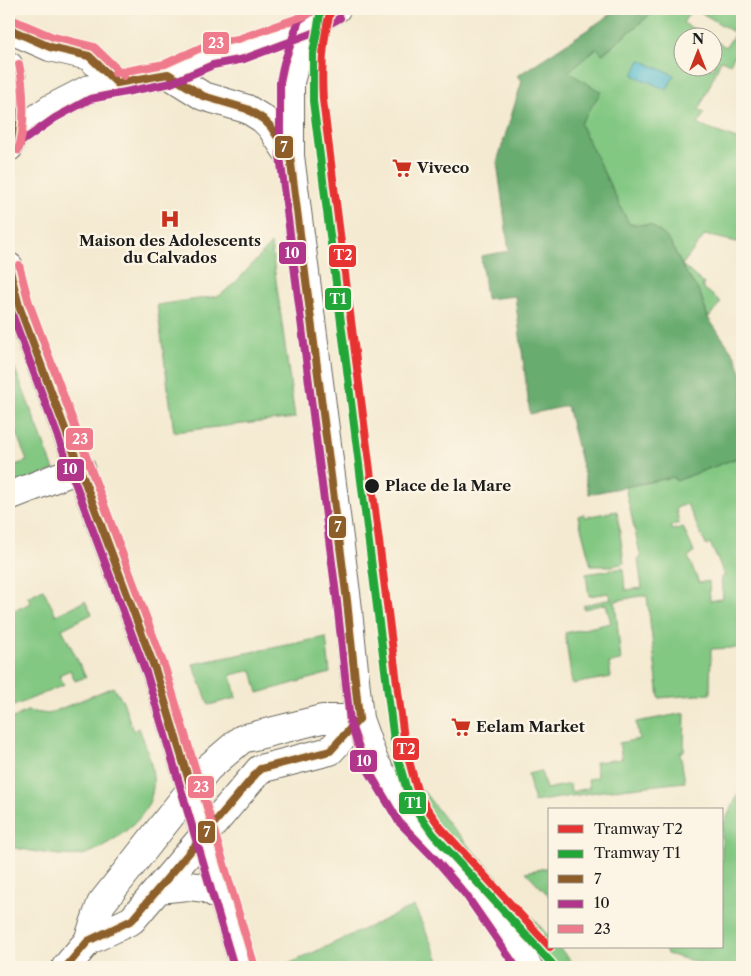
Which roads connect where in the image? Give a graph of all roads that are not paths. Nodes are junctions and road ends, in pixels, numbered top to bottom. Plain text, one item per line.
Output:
1 (336, 9) edge
2 (308, 25) junction
3 (9, 29) edge
4 (9, 66) edge
5 (168, 74) junction
6 (117, 83) junction
7 (11, 142) edge
8 (290, 156) junction
9 (9, 267) edge
10 (81, 468) junction
11 (9, 496) edge
12 (359, 720) junction
13 (192, 790) junction
14 (205, 834) junction
15 (158, 889) junction
16 (223, 898) junction
17 (88, 941) junction
18 (66, 967) edge
19 (244, 967) edge
20 (528, 967) edge

1 - 2 main road
2 - 5 main road
2 - 8 main road
3 - 6 main road
4 - 7 main road
5 - 6 main road
5 - 8 main road
6 - 7 main road
8 - 12 main road
9 - 10 main road
10 - 11 main road
10 - 13 main road
12 - 13 main road
12 - 14 main road
12 - 20 main road
13 - 14 main road
13 - 17 main road
14 - 15 main road
14 - 16 main road
15 - 16 main road
15 - 17 main road
16 - 19 main road
17 - 18 main road

